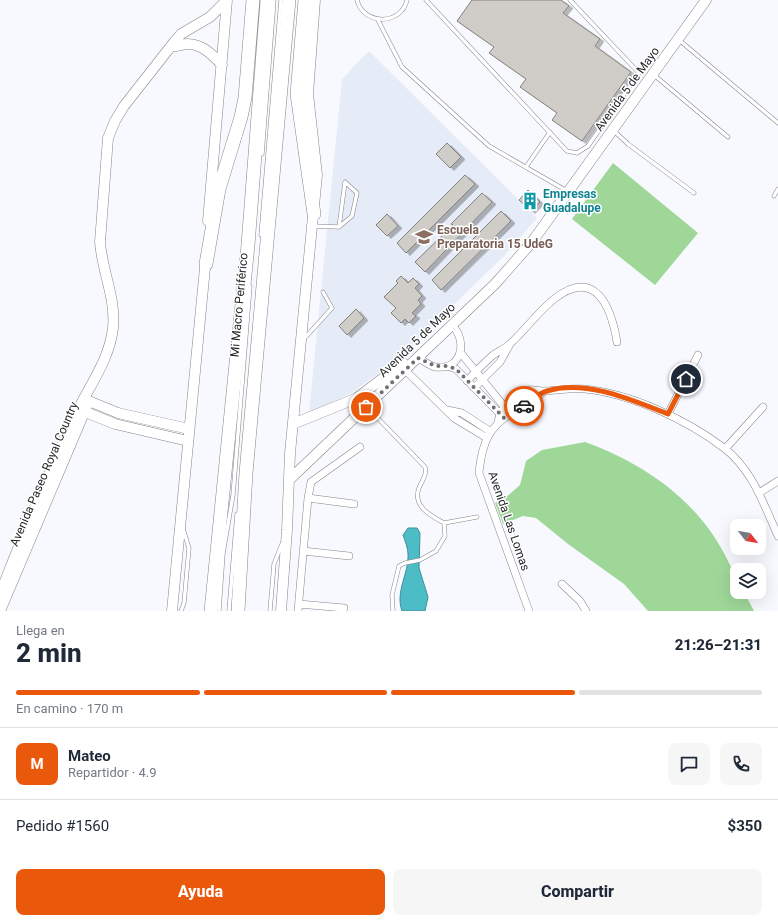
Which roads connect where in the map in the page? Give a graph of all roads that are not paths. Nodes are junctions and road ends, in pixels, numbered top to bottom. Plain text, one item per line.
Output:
1 (227, 0) edge
2 (253, 0) edge
3 (267, 0) edge
4 (274, 0) edge
5 (281, 0) edge
6 (289, 0) edge
7 (305, 0) edge
8 (315, 0) edge
9 (357, 0) edge
10 (406, 0) edge
11 (426, 0) edge
12 (570, 0) edge
13 (706, 0) edge
14 (378, 20) junction
15 (678, 40) junction
16 (171, 46) junction
17 (222, 65) junction
18 (653, 74) junction
19 (778, 123) edge
20 (613, 130) junction
21 (550, 132) junction
22 (728, 137) dead end
23 (261, 162) dead end
24 (526, 167) junction
25 (778, 189) edge
26 (568, 192) junction
27 (694, 192) dead end
28 (774, 196) dead end
29 (554, 211) junction
30 (313, 220) junction
31 (339, 227) junction
32 (261, 239) dead end
33 (206, 264) junction
34 (251, 281) dead end
35 (323, 292) dead end
36 (452, 325) junction
37 (301, 342) junction
38 (617, 342) dead end
39 (510, 344) junction
40 (460, 352) junction
41 (698, 355) dead end
42 (418, 358) junction
43 (447, 366) junction
44 (405, 370) junction
45 (475, 372) junction
46 (482, 379) junction
47 (467, 381) junction
48 (474, 388) junction
49 (545, 391) junction
50 (86, 400) junction
51 (366, 407) junction
52 (504, 407) junction
53 (763, 407) dead end
54 (81, 410) junction
55 (446, 410) junction
56 (118, 413) junction
57 (499, 413) junction
58 (668, 414) junction
59 (504, 418) junction
60 (115, 424) junction
61 (293, 424) junction
62 (189, 429) junction
63 (491, 432) junction
64 (487, 438) junction
65 (188, 441) junction
66 (360, 447) dead end
67 (725, 449) junction
68 (289, 480) junction
69 (778, 480) edge
70 (759, 493) junction
71 (308, 498) junction
72 (354, 504) dead end
73 (238, 508) dead end
74 (477, 517) dead end
75 (181, 520) junction
76 (444, 523) junction
77 (287, 530) junction
78 (778, 536) edge
79 (22, 550) junction
80 (303, 551) junction
81 (349, 556) dead end
82 (562, 584) dead end
83 (0, 594) edge
84 (299, 607) edge
85 (344, 608) dead end
86 (0, 611) edge
87 (172, 611) edge
88 (181, 611) edge
89 (211, 611) edge
90 (219, 611) edge
91 (229, 611) edge
92 (238, 611) edge
93 (270, 611) edge
94 (281, 611) edge
95 (393, 611) edge
96 (529, 611) edge
97 (586, 611) edge

1 - 16 main road, Avenida Paseo Royal Country
1 - 17 main road
2 - 33 highway
3 - 89 highway
4 - 23 lane
5 - 32 lane, Mi Macro Periférico
6 - 92 highway
7 - 30 highway
8 - 30 main road
9 - 14 lane
10 - 14 lane
11 - 21 lane
12 - 21 lane
13 - 15 main road, Avenida 5 de Mayo
14 - 24 lane
15 - 18 main road, Avenida 5 de Mayo
15 - 19 lane
16 - 17 main road
16 - 50 main road, Avenida Paseo Royal Country
17 - 33 main road
18 - 20 main road, Avenida 5 de Mayo
18 - 22 lane
20 - 26 main road, Avenida 5 de Mayo
20 - 27 lane
21 - 24 lane
24 - 26 lane
25 - 28 lane
26 - 29 main road, Avenida 5 de Mayo
29 - 36 main road, Avenida 5 de Mayo
29 - 61 main road, Avenida 5 de Mayo
30 - 31 lane
30 - 37 main road
31 - 31 lane
33 - 62 main road
34 - 90 lane, Mi Macro Periférico
35 - 37 lane
36 - 40 street
36 - 42 main road, Avenida 5 de Mayo
37 - 61 main road
38 - 39 street
39 - 45 street
39 - 46 street
40 - 43 street
40 - 45 street
41 - 58 street
42 - 43 street
42 - 44 main road, Avenida 5 de Mayo
43 - 47 street
44 - 51 main road, Avenida 5 de Mayo
44 - 55 street
45 - 46 street
45 - 47 street
46 - 48 street
46 - 52 street
47 - 48 street
48 - 57 street
49 - 52 street
49 - 58 street
49 - 59 street
50 - 54 main road, Avenida Paseo Royal Country
50 - 56 main road
51 - 68 main road, Avenida 5 de Mayo
51 - 76 lane
52 - 57 street
52 - 59 street
53 - 67 street
54 - 60 main road
54 - 79 main road, Avenida Paseo Royal Country
55 - 63 street
55 - 64 street
56 - 60 main road
56 - 62 main road
57 - 59 street, Avenida Las Lomas
58 - 67 street
59 - 63 street, Avenida Las Lomas
60 - 65 main road
61 - 68 main road
62 - 65 main road
63 - 64 street, Avenida Las Lomas
64 - 96 street, Avenida Las Lomas
65 - 75 main road
66 - 71 street
67 - 70 street
68 - 77 main road
69 - 70 street
70 - 78 street
71 - 72 street
71 - 80 street
73 - 91 lane
74 - 76 lane
75 - 87 main road
75 - 88 lane
76 - 95 lane
77 - 93 lane
77 - 94 main road
79 - 83 main road, Avenida Paseo Royal Country
79 - 86 main road, Avenida Paseo Royal Country
80 - 81 street
80 - 84 street
82 - 97 street
84 - 85 street

